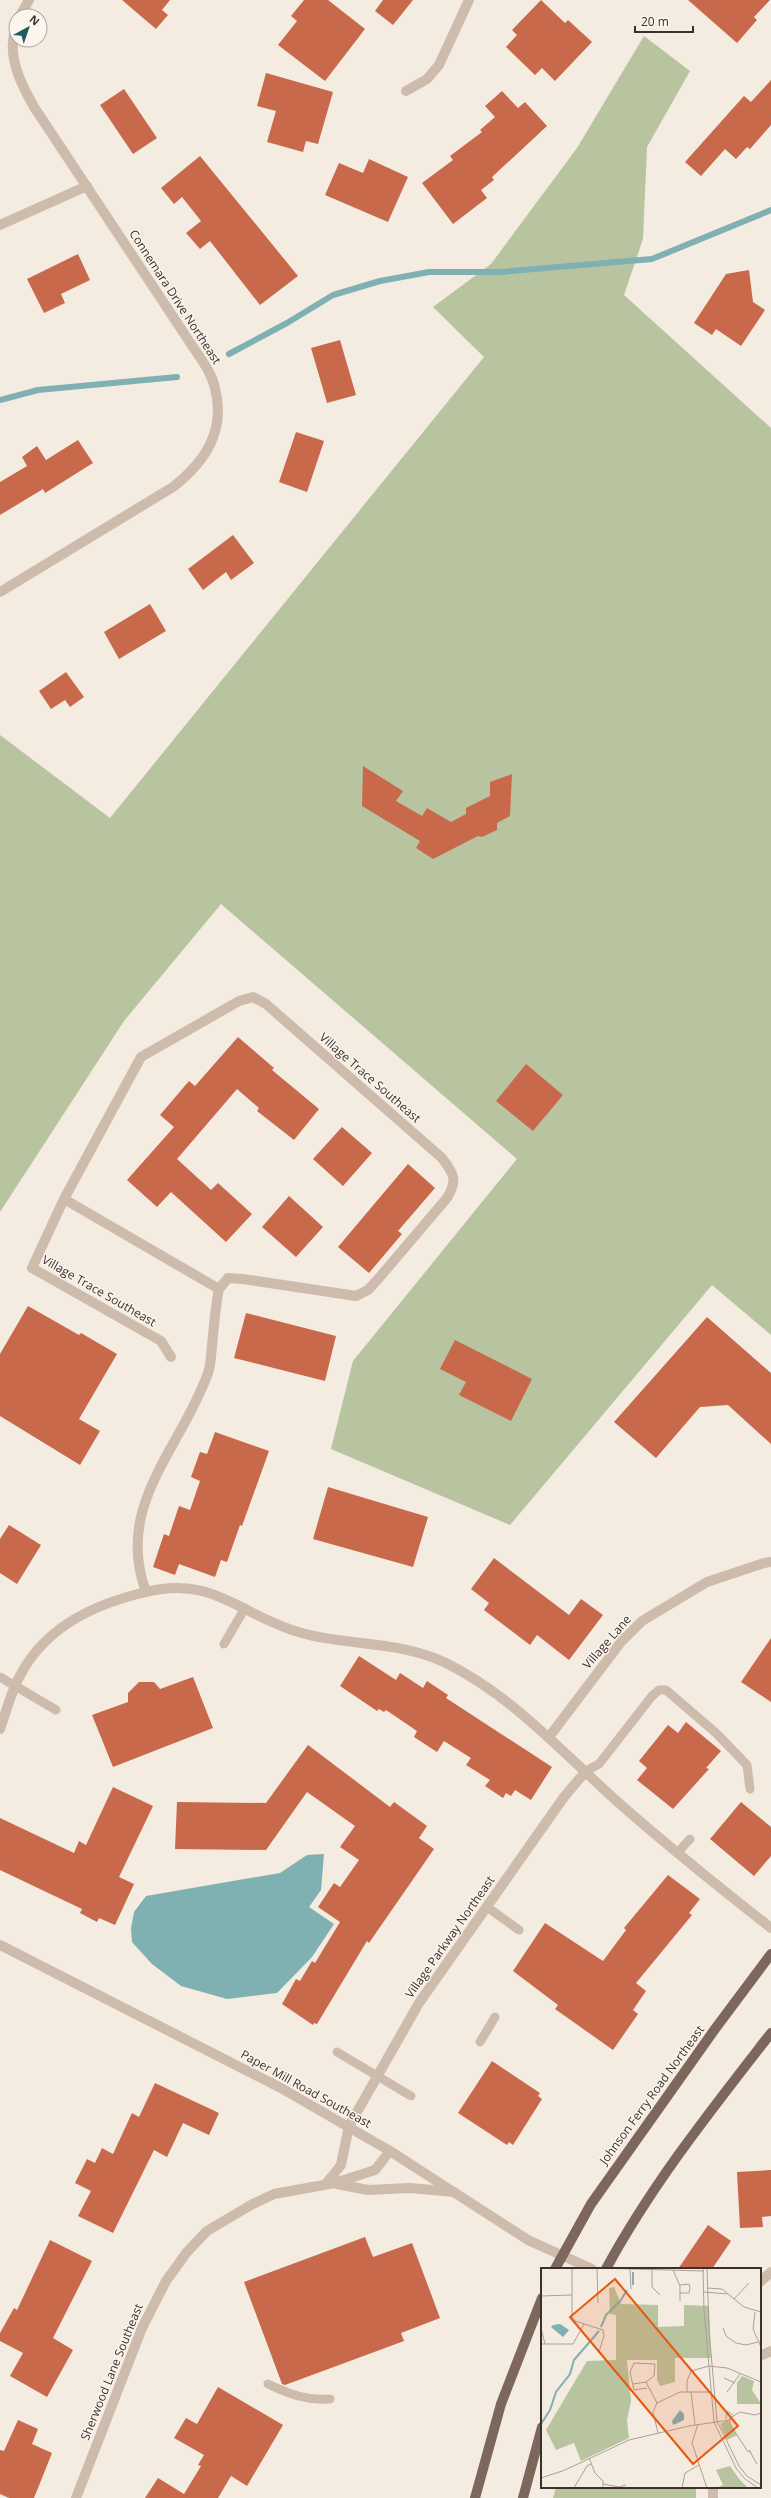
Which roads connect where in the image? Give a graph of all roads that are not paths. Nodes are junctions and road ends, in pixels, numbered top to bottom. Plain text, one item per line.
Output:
1 (469, 0) edge
2 (13, 48) edge
3 (406, 91) dead end
4 (87, 186) junction
5 (0, 225) edge
6 (0, 592) edge
7 (64, 1199) junction
8 (219, 1289) junction
9 (171, 1357) dead end
10 (771, 1562) edge
11 (146, 1592) junction
12 (245, 1608) junction
13 (224, 1644) dead end
14 (0, 1677) edge
15 (15, 1686) junction
16 (56, 1710) dead end
17 (0, 1729) edge
18 (548, 1737) junction
19 (586, 1771) junction
20 (750, 1790) dead end
21 (690, 1839) dead end
22 (678, 1852) junction
23 (487, 1907) junction
24 (771, 1928) edge
25 (520, 1930) dead end
26 (0, 1945) edge
27 (771, 1954) edge
28 (495, 2017) dead end
29 (771, 2033) edge
30 (480, 2042) dead end
31 (337, 2052) dead end
32 (378, 2075) junction
33 (411, 2096) dead end
34 (349, 2126) junction
35 (390, 2150) junction
36 (330, 2184) junction
37 (454, 2192) junction
38 (561, 2255) junction
39 (555, 2268) edge
40 (590, 2268) edge
41 (607, 2268) edge
42 (771, 2272) edge
43 (761, 2281) edge
44 (541, 2301) edge
45 (771, 2351) edge
46 (761, 2356) edge
47 (268, 2384) dead end
48 (330, 2399) dead end
49 (541, 2431) edge
50 (76, 2498) edge
51 (475, 2498) edge
52 (523, 2498) edge

1 - 3 street
2 - 4 street, Connemara Drive Northeast
4 - 5 street
4 - 6 street, Connemara Drive Northeast
7 - 8 street
7 - 8 street, Village Trace Southeast
7 - 9 street, Village Trace Southeast
8 - 11 street
10 - 18 street, Village Lane
11 - 12 street
11 - 15 street
12 - 13 lane
12 - 18 street
14 - 15 lane
15 - 16 lane
15 - 17 street
18 - 19 street
19 - 20 lane
19 - 22 street
19 - 23 street, Village Parkway Northeast
21 - 22 lane
22 - 24 street
23 - 25 lane
23 - 32 street, Village Parkway Northeast
26 - 34 street, Paper Mill Road Southeast
27 - 38 main road, Johnson Ferry Road Northeast
28 - 30 lane
29 - 41 main road
31 - 32 lane
32 - 33 lane
32 - 34 street, Village Parkway Northeast
34 - 35 street, Paper Mill Road Southeast
34 - 36 street
35 - 36 street, Sherwood Lane Southeast
35 - 37 street, Paper Mill Road Southeast
36 - 37 street, Sherwood Lane Southeast
36 - 50 street, Sherwood Lane Southeast
37 - 38 street, Paper Mill Road Southeast
38 - 39 main road, Johnson Ferry Road Northeast
38 - 40 street, Paper Mill Road Southeast
42 - 43 street
44 - 51 main road
45 - 46 street
47 - 48 lane
49 - 52 main road

